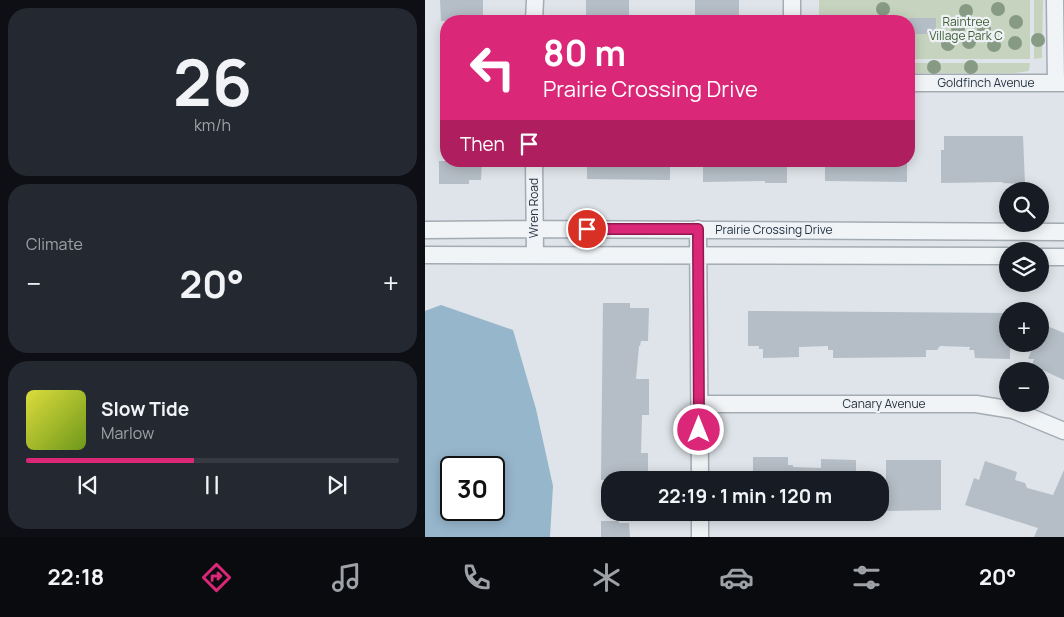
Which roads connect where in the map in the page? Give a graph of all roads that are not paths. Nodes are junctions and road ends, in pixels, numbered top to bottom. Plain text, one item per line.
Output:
1 (535, 0) edge
2 (792, 0) edge
3 (1055, 0) edge
4 (534, 15) edge
5 (792, 15) edge
6 (915, 83) edge
7 (1060, 83) edge
8 (534, 167) edge
9 (534, 229) junction
10 (698, 229) junction
11 (425, 230) edge
12 (1064, 232) edge
13 (535, 254) junction
14 (699, 254) junction
15 (425, 255) edge
16 (999, 256) edge
17 (1049, 257) edge
18 (1064, 257) edge
19 (700, 404) junction
20 (1064, 431) edge
21 (700, 471) edge
22 (700, 521) edge
23 (700, 537) edge

1 - 4 street
2 - 5 street
3 - 7 street
6 - 7 street, Goldfinch Avenue
8 - 9 street, Wren Road
9 - 10 street, Prairie Crossing Drive
9 - 11 street, Prairie Crossing Drive
9 - 13 street, Wren Road
10 - 12 street, Prairie Crossing Drive
10 - 14 street
13 - 14 street, Prairie Crossing Drive
13 - 15 street, Prairie Crossing Drive
14 - 16 street, Prairie Crossing Drive
14 - 19 street
17 - 18 street
19 - 20 street, Canary Avenue
19 - 21 street
22 - 23 street

